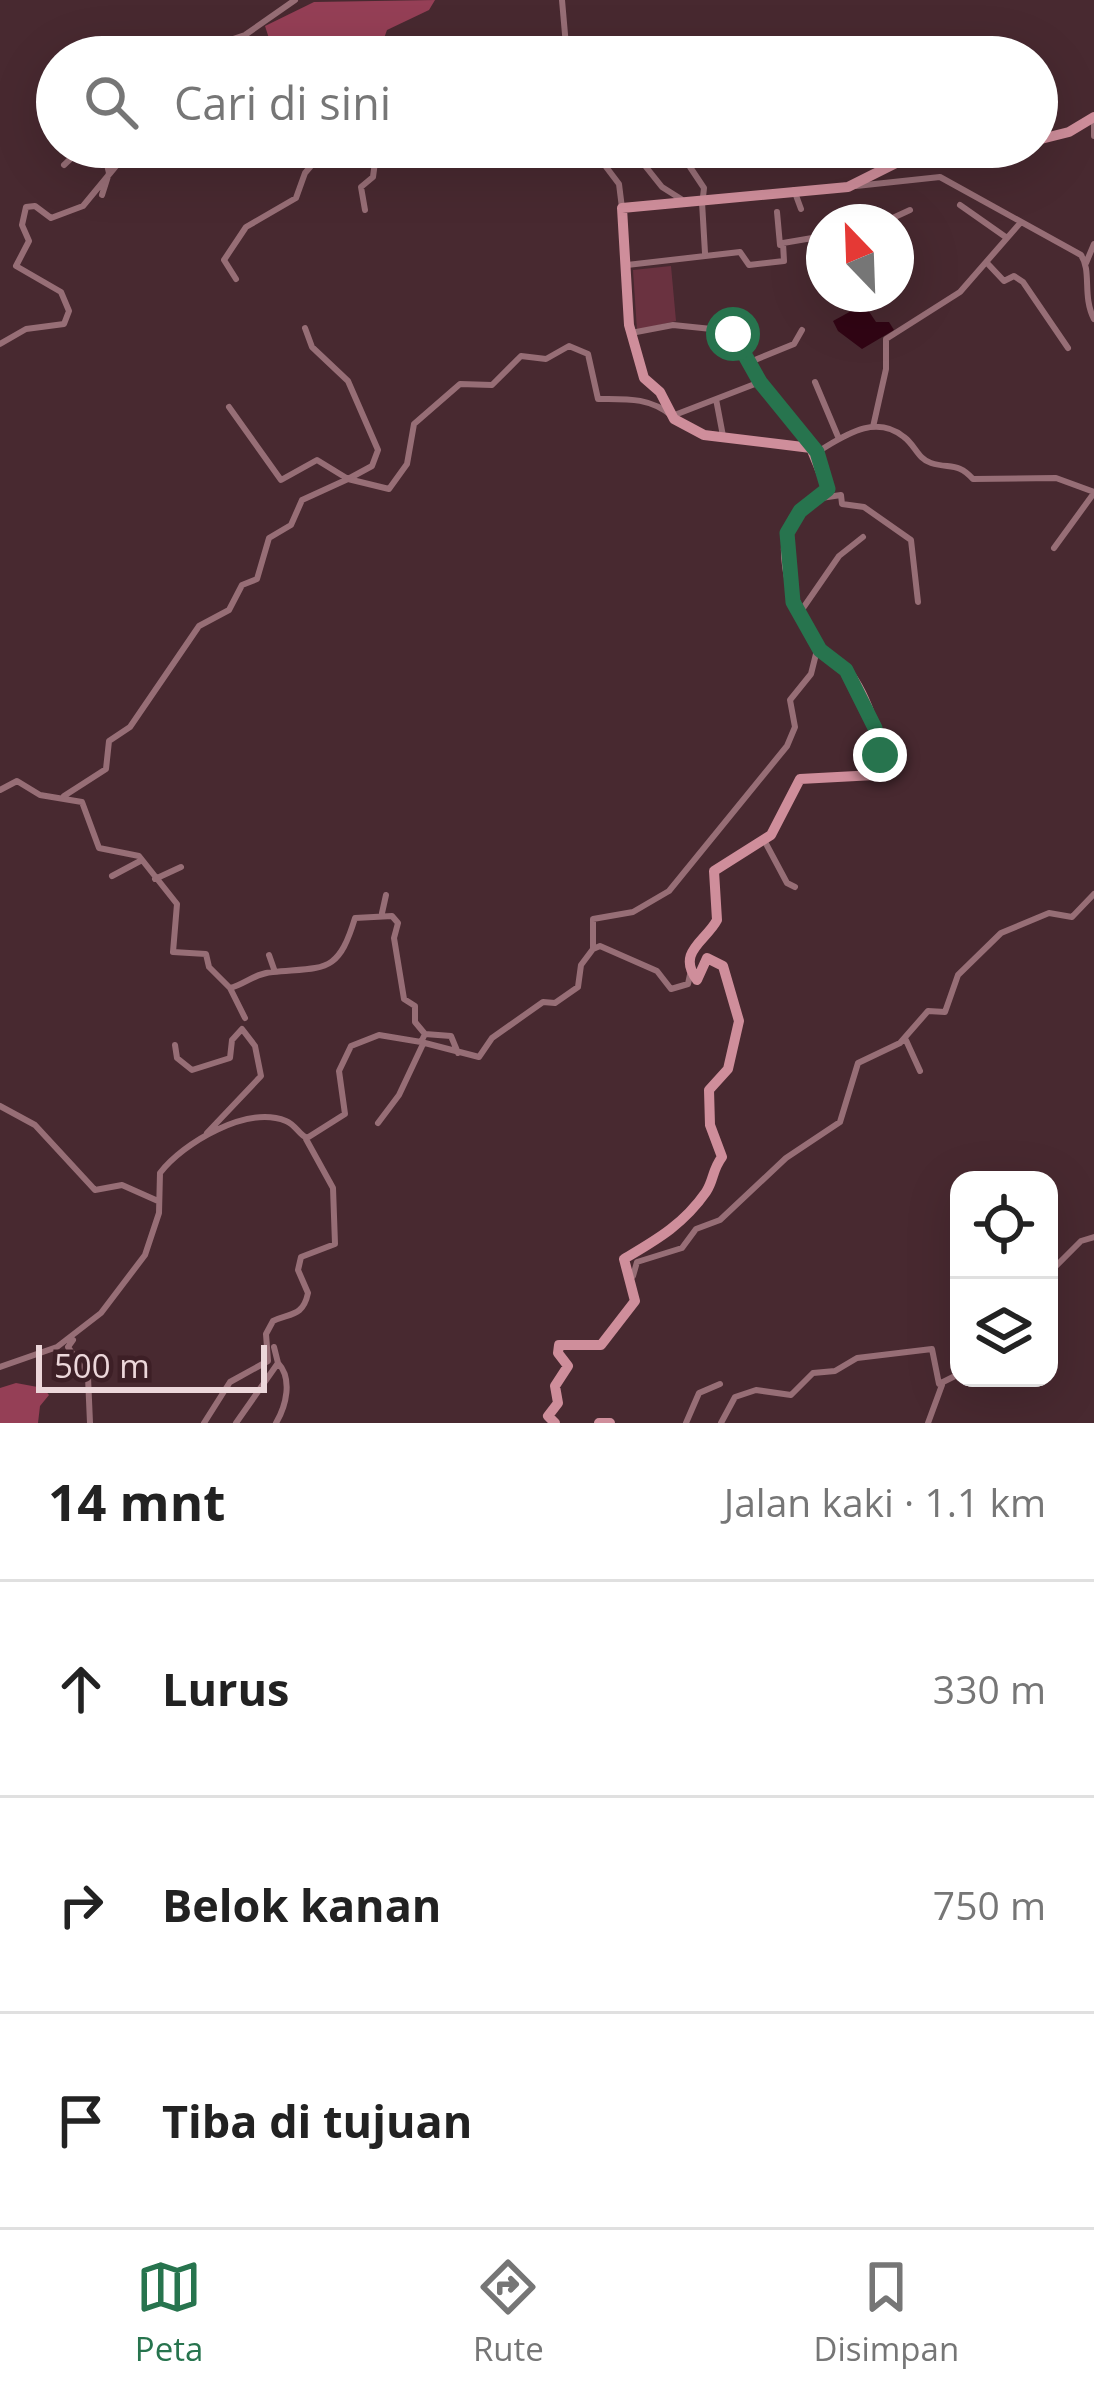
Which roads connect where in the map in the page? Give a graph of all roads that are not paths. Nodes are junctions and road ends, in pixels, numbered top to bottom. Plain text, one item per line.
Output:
1 (295, 0) edge
2 (562, 0) edge
3 (242, 36) edge
4 (565, 36) edge
5 (1094, 117) edge
6 (1058, 135) edge
7 (1094, 136) edge
8 (309, 168) edge
9 (374, 168) edge
10 (607, 168) edge
11 (647, 168) edge
12 (692, 168) edge
13 (885, 168) edge
14 (107, 169) joint
15 (848, 187) junction
16 (794, 190) junction
17 (103, 195) dead end
18 (979, 195) junction
19 (702, 197) junction
20 (682, 200) junction
21 (960, 205) dead end
22 (622, 208) junction
23 (801, 209) dead end
24 (365, 210) dead end
25 (777, 212) dead end
26 (973, 213) junction
27 (1022, 222) junction
28 (1007, 238) junction
29 (806, 240) edge
30 (1094, 244) edge
31 (780, 245) junction
32 (705, 253) junction
33 (988, 265) junction
34 (1089, 265) edge
35 (627, 266) junction
36 (236, 279) dead end
37 (1094, 319) edge
38 (305, 328) dead end
39 (802, 330) dead end
40 (631, 333) junction
41 (0, 344) edge
42 (1068, 348) dead end
43 (750, 362) junction
44 (760, 382) junction
45 (815, 382) dead end
46 (716, 399) junction
47 (229, 407) dead end
48 (672, 416) junction
49 (873, 427) junction
50 (723, 436) junction
51 (839, 440) junction
52 (814, 450) junction
53 (348, 478) junction
54 (1094, 493) edge
55 (818, 497) junction
56 (863, 537) dead end
57 (1054, 548) dead end
58 (919, 602) dead end
59 (799, 615) junction
60 (817, 646) junction
61 (0, 790) edge
62 (64, 796) junction
63 (764, 840) junction
64 (142, 860) junction
65 (181, 868) dead end
66 (112, 876) dead end
67 (155, 879) junction
68 (795, 887) dead end
69 (1094, 894) edge
70 (386, 895) dead end
71 (382, 913) junction
72 (592, 950) junction
73 (269, 955) dead end
74 (691, 970) junction
75 (275, 972) junction
76 (230, 988) junction
77 (245, 1018) dead end
78 (423, 1038) junction
79 (905, 1038) junction
80 (175, 1045) dead end
81 (432, 1045) junction
82 (458, 1053) junction
83 (920, 1071) dead end
84 (0, 1106) edge
85 (378, 1124) dead end
86 (207, 1133) junction
87 (306, 1139) junction
88 (158, 1201) junction
89 (1094, 1237) edge
90 (1058, 1264) edge
91 (635, 1301) junction
92 (269, 1326) junction
93 (76, 1336) junction
94 (278, 1363) junction
95 (0, 1367) edge
96 (950, 1380) edge
97 (720, 1384) dead end
98 (942, 1385) junction
99 (90, 1423) edge
100 (203, 1423) edge
101 (236, 1423) edge
102 (276, 1423) edge
103 (555, 1423) edge
104 (599, 1423) edge
105 (610, 1423) edge
106 (686, 1423) edge
107 (721, 1423) edge
108 (928, 1423) edge

1 - 3 street
2 - 4 street
5 - 6 street
5 - 7 street
8 - 36 street
9 - 24 street
10 - 22 street
11 - 20 street
12 - 19 street
13 - 15 street
14 - 17 street
14 - 41 street
15 - 16 street
15 - 18 street
16 - 19 street
16 - 23 street
18 - 26 street
18 - 27 street
19 - 20 street
19 - 32 street
20 - 22 street
21 - 26 street
22 - 35 street
25 - 31 street
26 - 28 street
27 - 28 street
27 - 34 street
28 - 33 street
29 - 31 street
30 - 34 street
31 - 32 street
32 - 35 street
33 - 42 street
33 - 49 street
34 - 37 street
35 - 40 street
38 - 53 street
39 - 43 street
40 - 43 street
40 - 48 street
43 - 44 street
44 - 46 street
44 - 52 street
45 - 51 street
46 - 48 street
46 - 50 street
47 - 53 street
48 - 50 street
48 - 53 street
49 - 51 street
49 - 54 street
50 - 52 street
51 - 52 street
52 - 55 street
53 - 62 street
54 - 57 street
55 - 58 street
55 - 59 street
56 - 59 street
59 - 60 street
60 - 63 street
60 - 72 street
61 - 62 street
62 - 64 street
63 - 68 street
63 - 74 street
64 - 66 street
64 - 67 street
65 - 67 street
67 - 76 street
69 - 79 street
70 - 71 street
71 - 75 street
71 - 78 street
72 - 74 street
72 - 82 street
73 - 75 street
74 - 91 street
75 - 76 street
76 - 77 street
78 - 81 street
78 - 82 street
78 - 87 street
79 - 83 street
79 - 91 street
80 - 86 street
81 - 82 street
81 - 85 street
84 - 88 street
86 - 87 street
86 - 88 street
87 - 92 street
88 - 93 street
89 - 90 street
91 - 103 street
92 - 94 street
92 - 100 street
93 - 95 street
93 - 99 street
94 - 101 street
94 - 102 street
96 - 98 street
97 - 106 street
98 - 107 street
98 - 108 street
104 - 105 street

